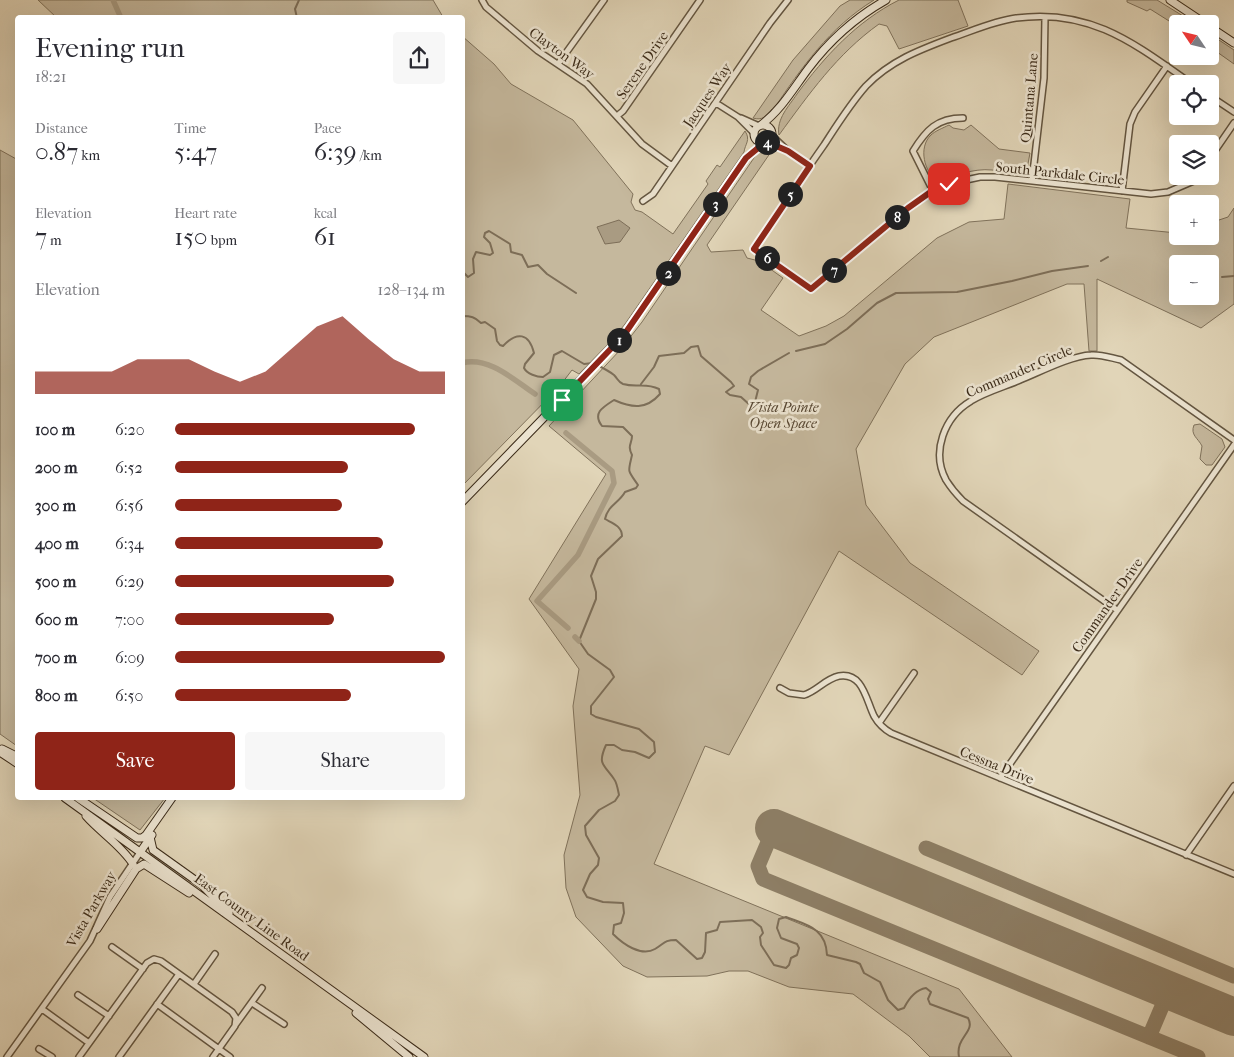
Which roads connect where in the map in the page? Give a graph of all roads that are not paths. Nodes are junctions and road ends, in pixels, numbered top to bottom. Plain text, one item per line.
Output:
1 (482, 0) edge
2 (700, 0) edge
3 (788, 0) edge
4 (886, 0) edge
5 (1170, 0) edge
6 (600, 1) edge
7 (1192, 15) edge
8 (1045, 17) junction
9 (1219, 33) edge
10 (1234, 43) edge
11 (558, 64) junction
12 (1167, 66) junction
13 (1180, 75) edge
14 (716, 102) junction
15 (1219, 102) edge
16 (781, 108) junction
17 (1234, 112) edge
18 (617, 116) junction
19 (738, 117) junction
20 (963, 118) dead end
21 (1234, 122) edge
22 (760, 126) junction
23 (771, 132) junction
24 (754, 136) junction
25 (765, 143) junction
26 (1219, 144) edge
27 (788, 151) junction
28 (746, 158) junction
29 (672, 166) junction
30 (810, 166) junction
31 (1032, 182) junction
32 (1183, 185) edge
33 (932, 191) junction
34 (1122, 191) junction
35 (643, 201) dead end
36 (1234, 440) edge
37 (1234, 445) edge
38 (465, 499) edge
39 (1117, 610) junction
40 (914, 673) dead end
41 (780, 688) dead end
42 (879, 723) junction
43 (0, 748) edge
44 (0, 752) edge
45 (15, 756) edge
46 (15, 762) edge
47 (1000, 778) junction
48 (1234, 786) edge
49 (67, 800) edge
50 (81, 800) edge
51 (171, 800) edge
52 (176, 800) edge
53 (77, 806) junction
54 (150, 837) junction
55 (141, 851) junction
56 (1186, 855) junction
57 (133, 864) junction
58 (1234, 874) edge
59 (97, 929) junction
60 (246, 930) junction
61 (112, 947) dead end
62 (215, 954) dead end
63 (143, 969) junction
64 (179, 974) junction
65 (313, 978) junction
66 (194, 984) junction
67 (262, 988) dead end
68 (78, 994) dead end
69 (252, 1003) junction
70 (157, 1004) junction
71 (42, 1009) junction
72 (109, 1016) junction
73 (284, 1024) dead end
74 (235, 1026) junction
75 (89, 1043) junction
76 (219, 1048) junction
77 (40, 1049) dead end
78 (421, 1056) edge
79 (7, 1057) edge
80 (52, 1057) edge
81 (79, 1057) edge
82 (120, 1057) edge
83 (213, 1057) edge
84 (230, 1057) edge
85 (409, 1057) edge

1 - 11 street, Clayton Way
2 - 18 street, Serene Drive
3 - 14 street, Jacques Way
4 - 16 main road
5 - 7 main road
6 - 11 street
8 - 12 street
8 - 30 street
8 - 31 street, Quintana Lane
9 - 10 main road
11 - 18 street, Clayton Way
12 - 13 street
12 - 34 street
14 - 19 street
14 - 29 street, Jacques Way
15 - 17 street
16 - 22 main road
16 - 23 main road
18 - 29 street, Clayton Way
19 - 22 street
19 - 24 street
20 - 33 street
21 - 26 street
22 - 23 main road
22 - 24 main road
23 - 25 main road
23 - 27 street
24 - 25 main road
24 - 28 main road
25 - 27 street
25 - 28 main road
27 - 30 street
28 - 38 main road
29 - 35 street, Jacques Way
30 - 33 street, South Parkdale Circle
31 - 33 street, South Parkdale Circle
31 - 34 street, South Parkdale Circle
32 - 34 street, South Parkdale Circle
36 - 39 street, Commander Circle
37 - 39 street, Commander Drive
39 - 47 street, Commander Drive
40 - 42 street
41 - 42 street
42 - 47 street, Cessna Drive
43 - 45 main road
44 - 46 main road
47 - 56 street, Cessna Drive
48 - 56 street
49 - 53 main road, East County Line Road
50 - 51 main road
52 - 54 main road, Vista Parkway
53 - 55 main road, East County Line Road
53 - 57 main road
54 - 55 main road, Vista Parkway
54 - 60 main road
55 - 57 street, Vista Parkway
55 - 60 main road, East County Line Road
56 - 58 street, Cessna Drive
57 - 59 street, Vista Parkway
59 - 60 main road
59 - 71 street, Vista Parkway
60 - 65 main road, East County Line Road
61 - 63 street
62 - 66 street
63 - 64 street
63 - 72 street
64 - 66 street
64 - 70 street
65 - 78 main road, East County Line Road
65 - 85 main road
66 - 74 street
67 - 69 street
68 - 72 street
69 - 73 street
69 - 74 street
70 - 76 street
70 - 82 street
71 - 75 street
71 - 79 street, Vista Parkway
72 - 75 street
74 - 76 street
75 - 81 street
76 - 83 street
76 - 84 street
77 - 80 street

